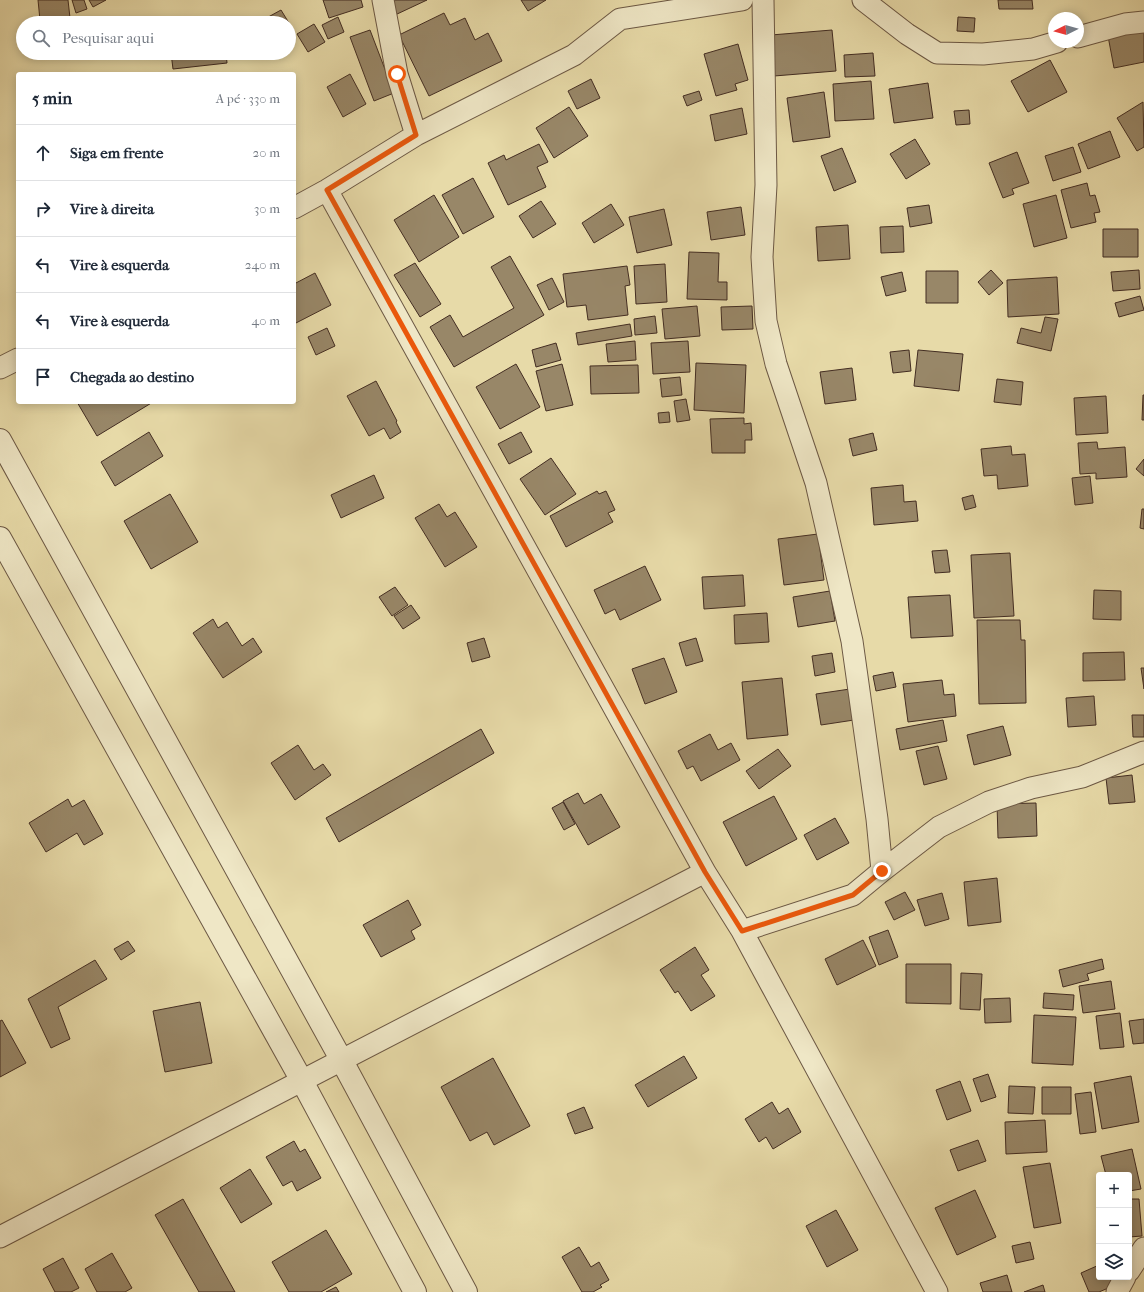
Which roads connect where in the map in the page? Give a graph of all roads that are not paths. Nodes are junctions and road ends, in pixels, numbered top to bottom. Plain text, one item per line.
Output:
1 (383, 0) edge
2 (742, 0) edge
3 (763, 0) edge
4 (863, 0) edge
5 (1144, 22) edge
6 (1084, 35) edge
7 (1048, 45) edge
8 (416, 135) junction
9 (327, 190) junction
10 (296, 207) edge
11 (16, 360) edge
12 (0, 368) edge
13 (0, 440) edge
14 (0, 538) edge
15 (1144, 752) edge
16 (882, 871) junction
17 (705, 872) junction
18 (742, 931) junction
19 (342, 1061) junction
20 (302, 1081) junction
21 (0, 1237) edge
22 (1144, 1248) edge
23 (1132, 1266) edge
24 (1124, 1280) edge
25 (414, 1292) edge
26 (466, 1292) edge
27 (937, 1292) edge
28 (1117, 1292) edge

1 - 8 street
2 - 8 street
3 - 16 street
4 - 7 street
5 - 6 street
8 - 9 street
9 - 10 street
9 - 17 street
11 - 12 street
13 - 19 street
14 - 20 street
15 - 16 street
16 - 18 street
17 - 18 street
17 - 19 street
18 - 27 street
19 - 20 street
19 - 26 street
20 - 21 street
20 - 25 street
22 - 23 street
24 - 28 street

